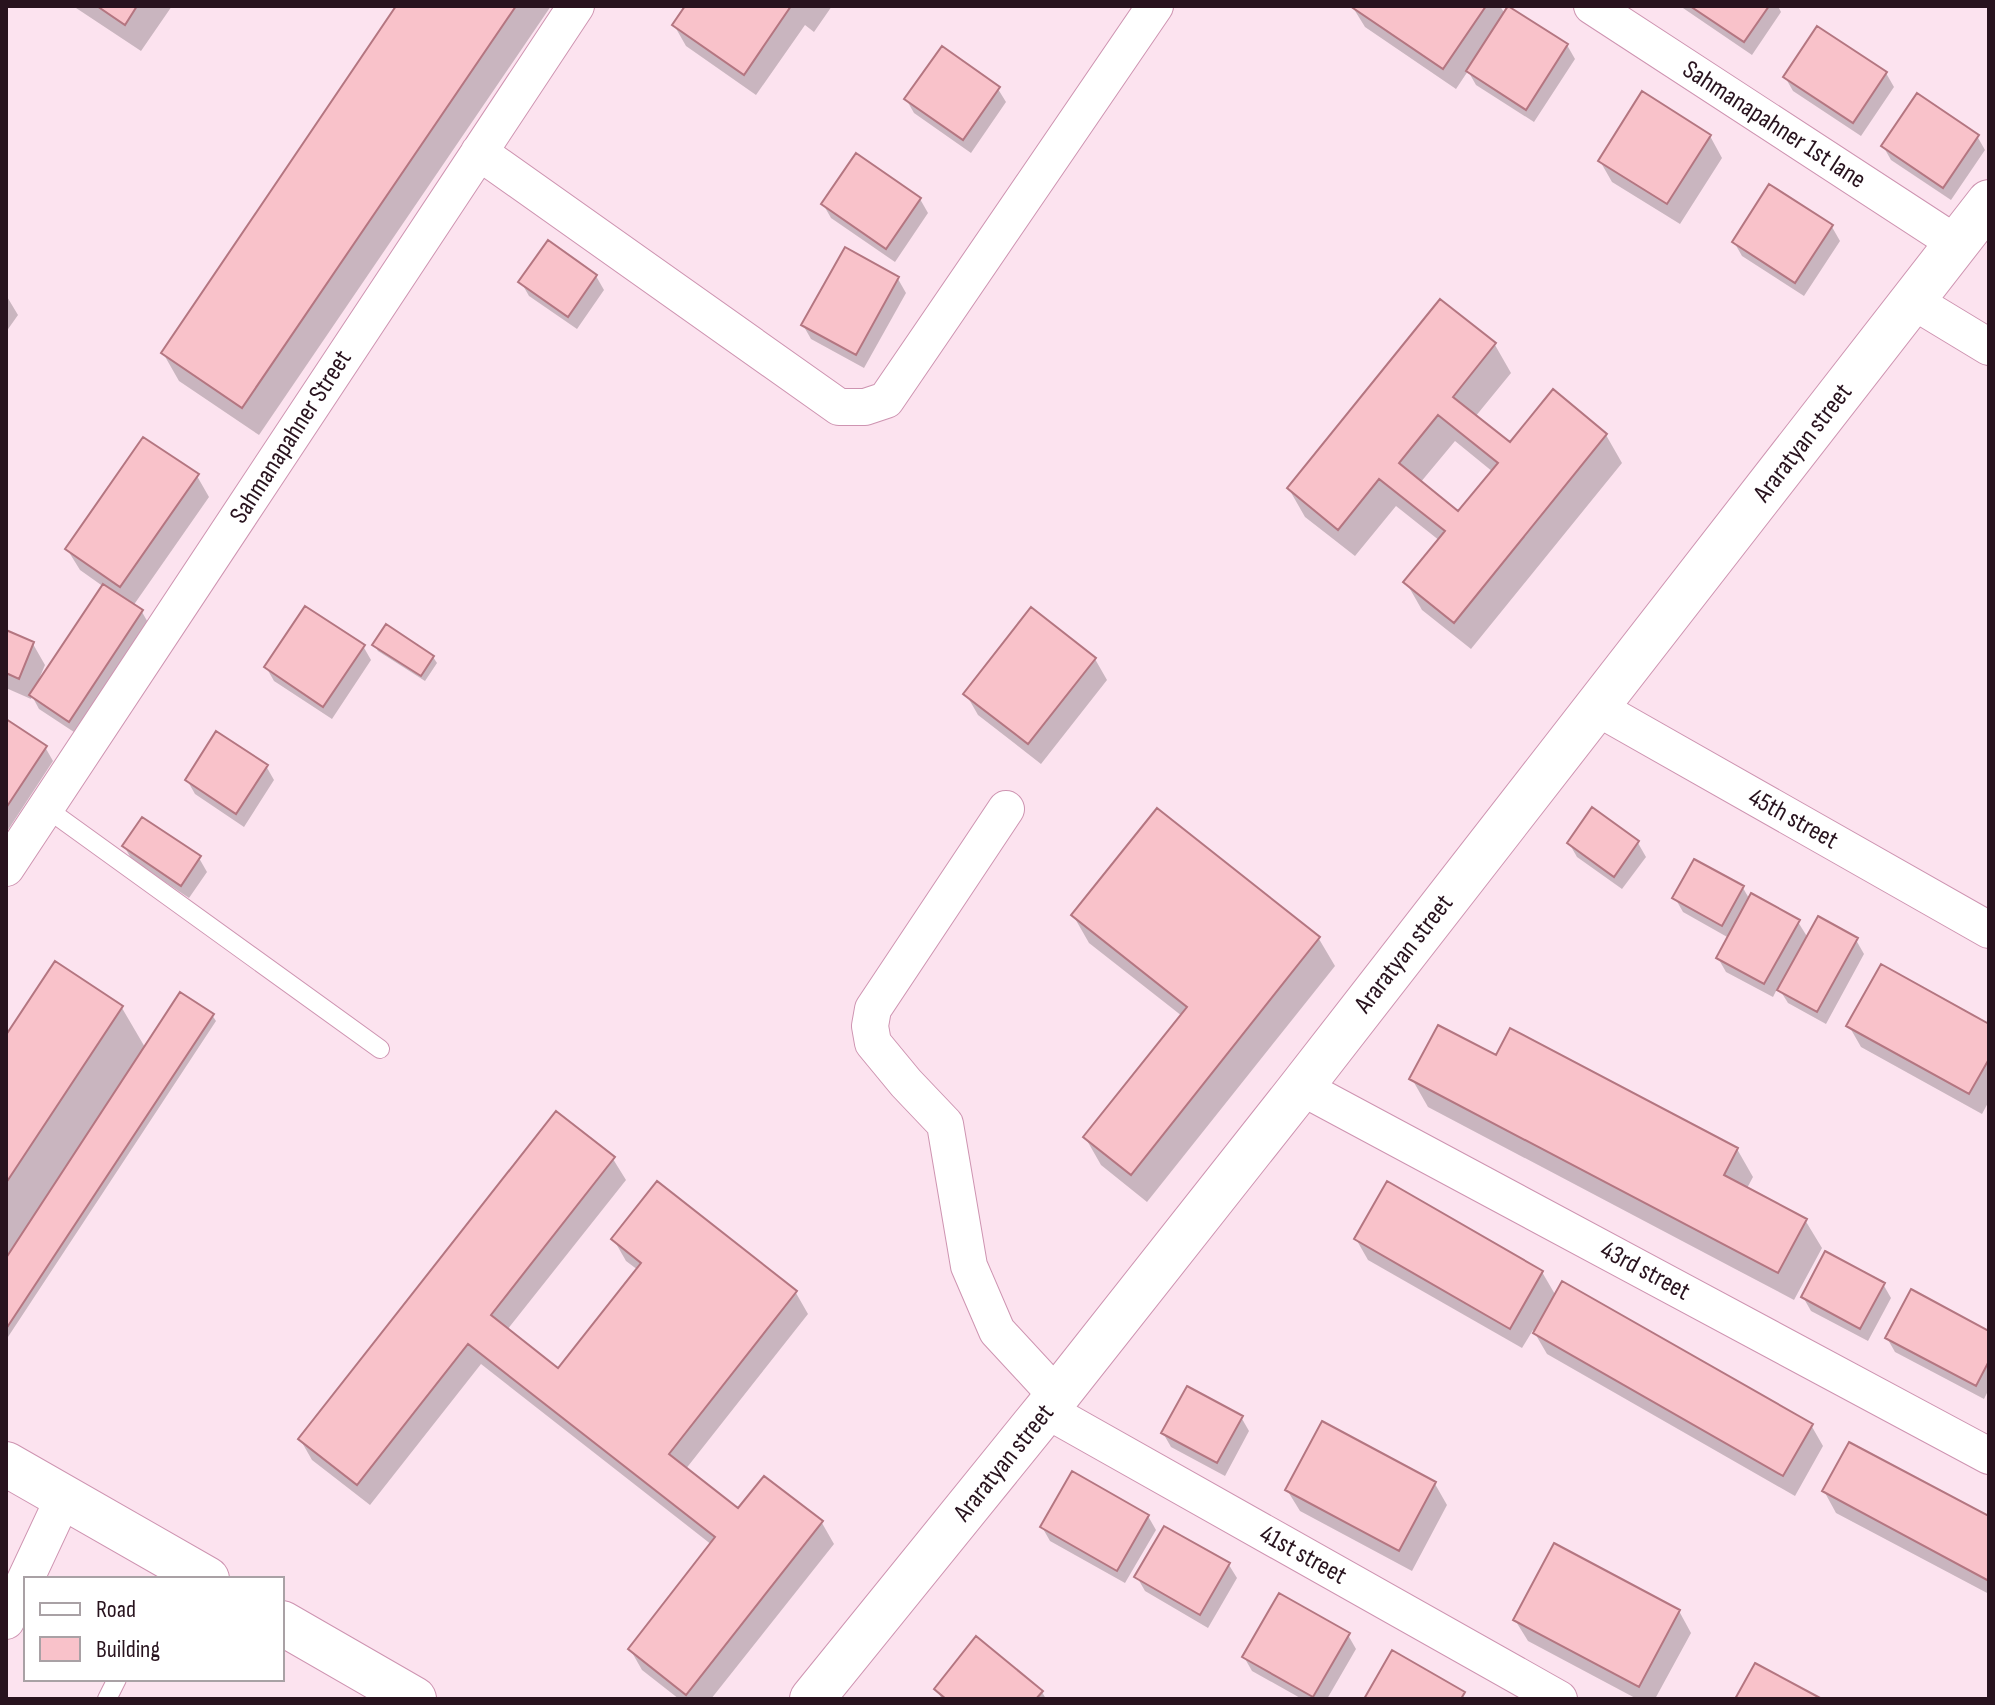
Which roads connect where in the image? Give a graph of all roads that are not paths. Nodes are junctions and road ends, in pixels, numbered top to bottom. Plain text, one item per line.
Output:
1 (576, 6) edge
2 (1155, 6) edge
3 (1592, 6) edge
4 (479, 152) junction
5 (1989, 202) edge
6 (1957, 244) junction
7 (1913, 301) junction
8 (1989, 347) edge
9 (1596, 707) junction
10 (46, 808) junction
11 (1006, 809) dead end
12 (6, 868) edge
13 (1989, 930) edge
14 (380, 1049) dead end
15 (1301, 1087) junction
16 (1052, 1403) junction
17 (1989, 1456) edge
18 (6, 1464) edge
19 (64, 1497) junction
20 (184, 1573) edge
21 (27, 1577) edge
22 (24, 1583) edge
23 (6, 1621) edge
24 (284, 1624) edge
25 (116, 1681) edge
26 (107, 1699) edge
27 (414, 1699) edge
28 (812, 1699) edge
29 (1559, 1699) edge

1 - 4 street, Sahmanapahner Street
2 - 4 street
3 - 6 street, Sahmanapahner 1st lane
4 - 10 street, Sahmanapahner Street
5 - 6 main road, Araratyan street
6 - 7 main road, Araratyan street
7 - 8 street
7 - 9 main road, Araratyan street
9 - 13 street, 45th street
9 - 15 main road, Araratyan street
10 - 12 street, Sahmanapahner Street
10 - 14 lane
11 - 16 street, 41st street
15 - 16 main road, Araratyan street
15 - 17 street, 43rd street
16 - 28 main road, Araratyan street
16 - 29 street, 41st street
18 - 19 main road
19 - 20 main road
19 - 21 street
22 - 23 street
24 - 27 main road
25 - 26 lane

